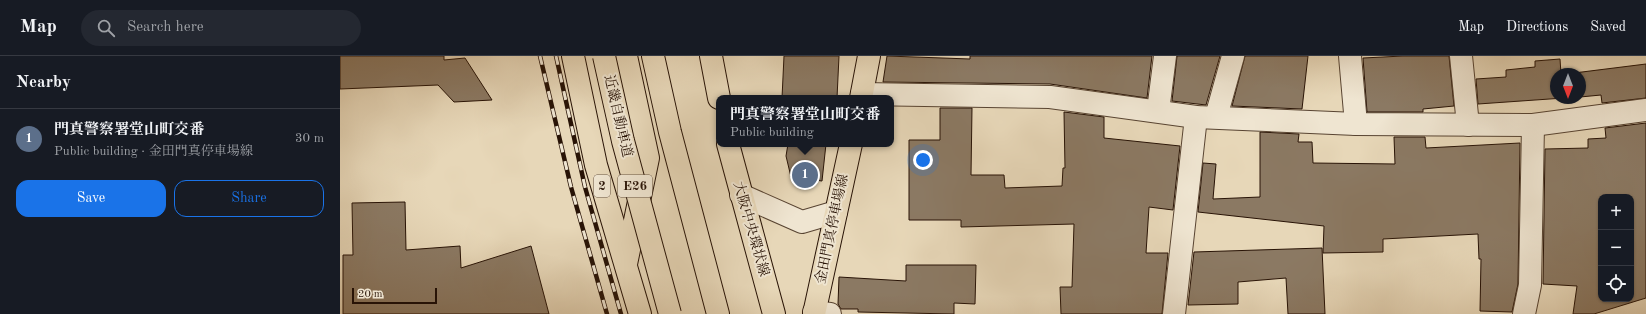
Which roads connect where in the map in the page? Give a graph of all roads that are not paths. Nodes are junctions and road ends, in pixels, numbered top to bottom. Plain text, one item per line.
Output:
1 (573, 56) edge
2 (604, 56) edge
3 (626, 56) edge
4 (653, 56) edge
5 (711, 56) edge
6 (870, 56) edge
7 (1165, 56) edge
8 (1233, 56) edge
9 (1350, 56) edge
10 (1461, 56) edge
11 (718, 95) edge
12 (861, 95) edge
13 (894, 96) edge
14 (1646, 110) edge
15 (1158, 111) junction
16 (1206, 117) junction
17 (1356, 124) junction
18 (1468, 125) junction
19 (1533, 125) junction
20 (729, 147) edge
21 (850, 147) edge
22 (741, 195) junction
23 (836, 212) junction
24 (626, 264) junction
25 (819, 313) edge
26 (640, 314) edge
27 (670, 314) edge
28 (718, 314) edge
29 (774, 314) edge
30 (1174, 314) edge
31 (1524, 314) edge

1 - 24 main road, 2
2 - 27 main road, 近畿自動車道 / E26, bridge
3 - 24 main road
4 - 28 main road
5 - 11 main road
6 - 12 main road
7 - 15 street
8 - 16 street
9 - 17 street
10 - 18 street
13 - 15 street
14 - 19 street
15 - 16 street
16 - 17 street
16 - 30 street
17 - 18 street
18 - 19 street
19 - 31 street
20 - 22 main road, 大阪中央環状線
21 - 23 main road, 金田門真停車場線
22 - 23 street
22 - 29 main road, 大阪中央環状線
23 - 25 main road, 金田門真停車場線
24 - 26 main road, 2

